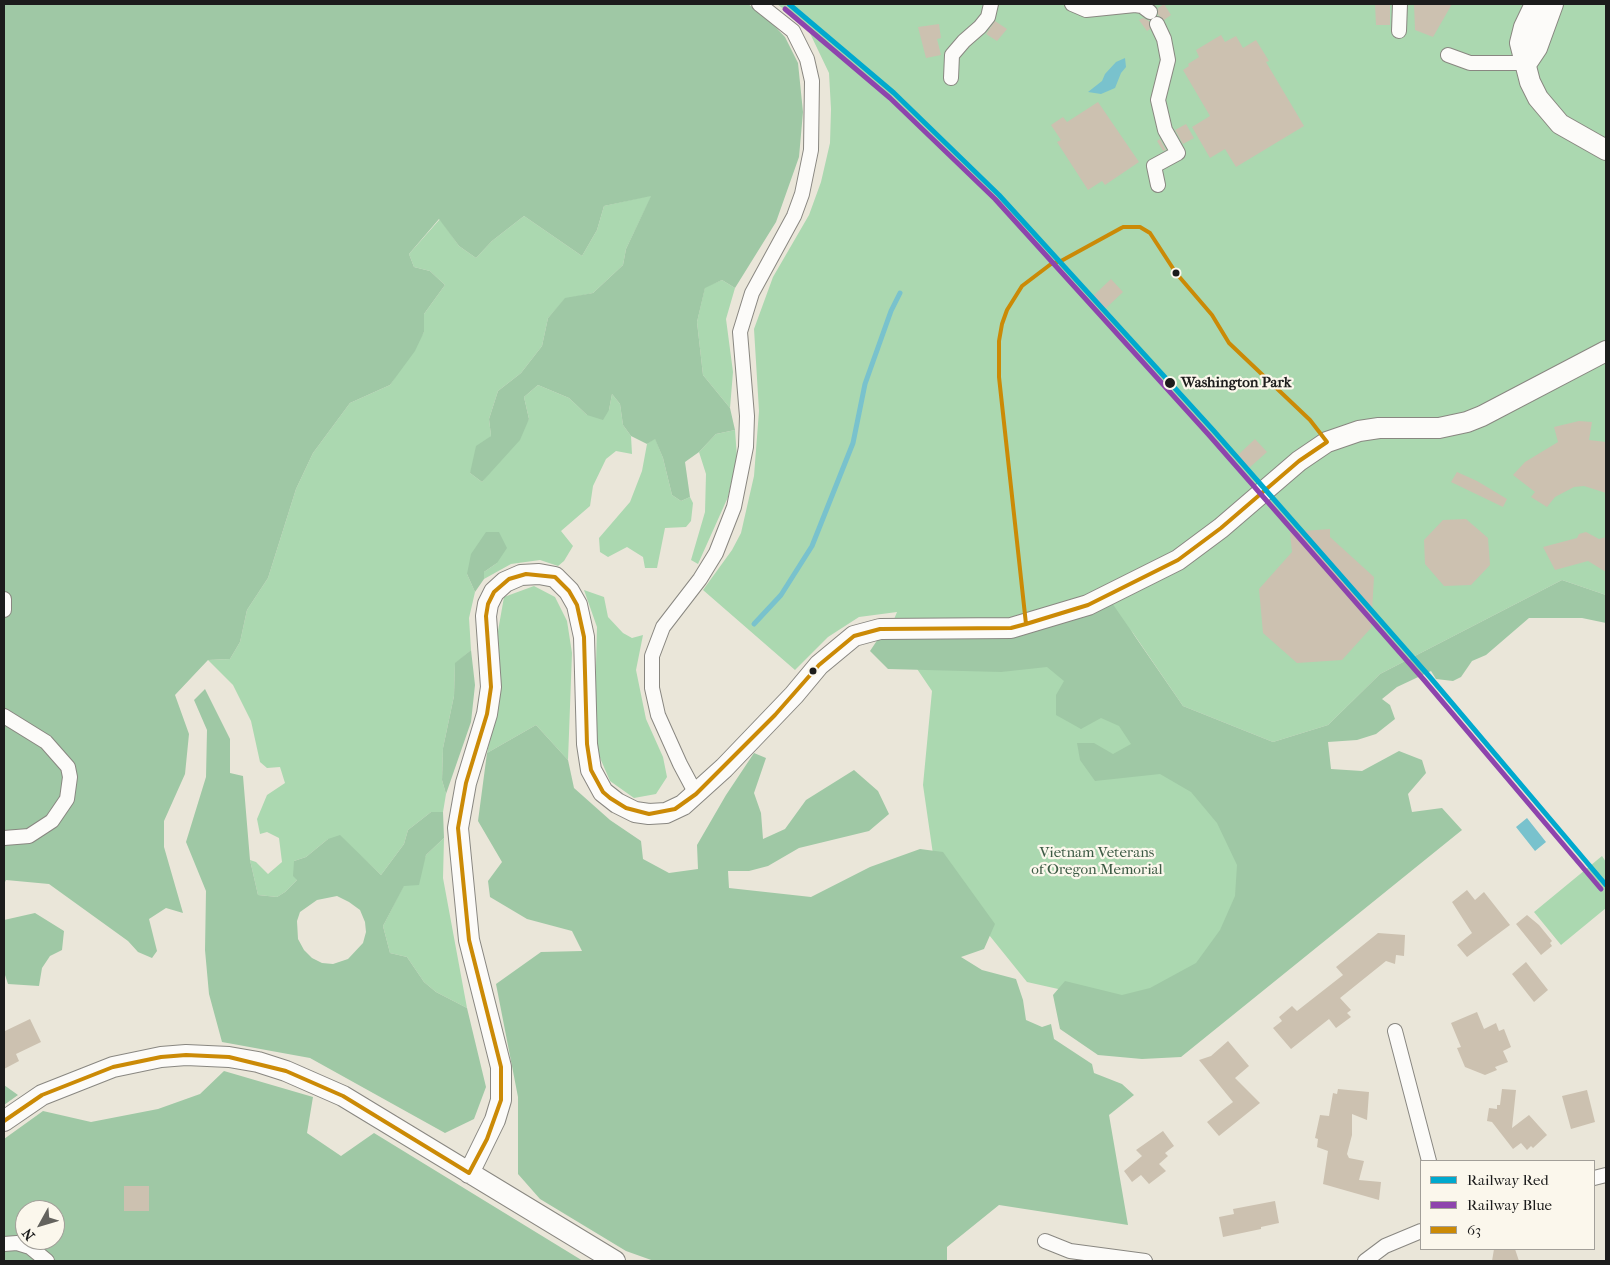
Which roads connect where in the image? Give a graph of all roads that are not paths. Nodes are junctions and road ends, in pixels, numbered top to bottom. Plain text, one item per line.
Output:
1 (759, 4) edge
2 (992, 4) edge
3 (1072, 4) edge
4 (1400, 4) edge
5 (1535, 4) edge
6 (1553, 4) edge
7 (1399, 30) dead end
8 (1448, 54) dead end
9 (1527, 62) junction
10 (951, 78) dead end
11 (1606, 150) edge
12 (1158, 185) dead end
13 (1606, 351) edge
14 (4, 599) edge
15 (4, 610) edge
16 (4, 716) edge
17 (696, 794) junction
18 (4, 838) edge
19 (1395, 1031) dead end
20 (4, 1121) edge
21 (1429, 1160) edge
22 (469, 1173) junction
23 (1420, 1231) edge
24 (1045, 1241) dead end
25 (4, 1244) edge
26 (47, 1261) edge
27 (615, 1261) edge
28 (1145, 1261) edge
29 (1365, 1261) edge

1 - 17 street
2 - 10 street
3 - 12 street
4 - 7 street
5 - 9 street
6 - 9 street
8 - 9 street
9 - 11 street
13 - 17 street
14 - 15 street
16 - 18 street
17 - 22 street
19 - 21 street
20 - 22 street
22 - 27 street
23 - 29 street
24 - 28 street
25 - 26 street

